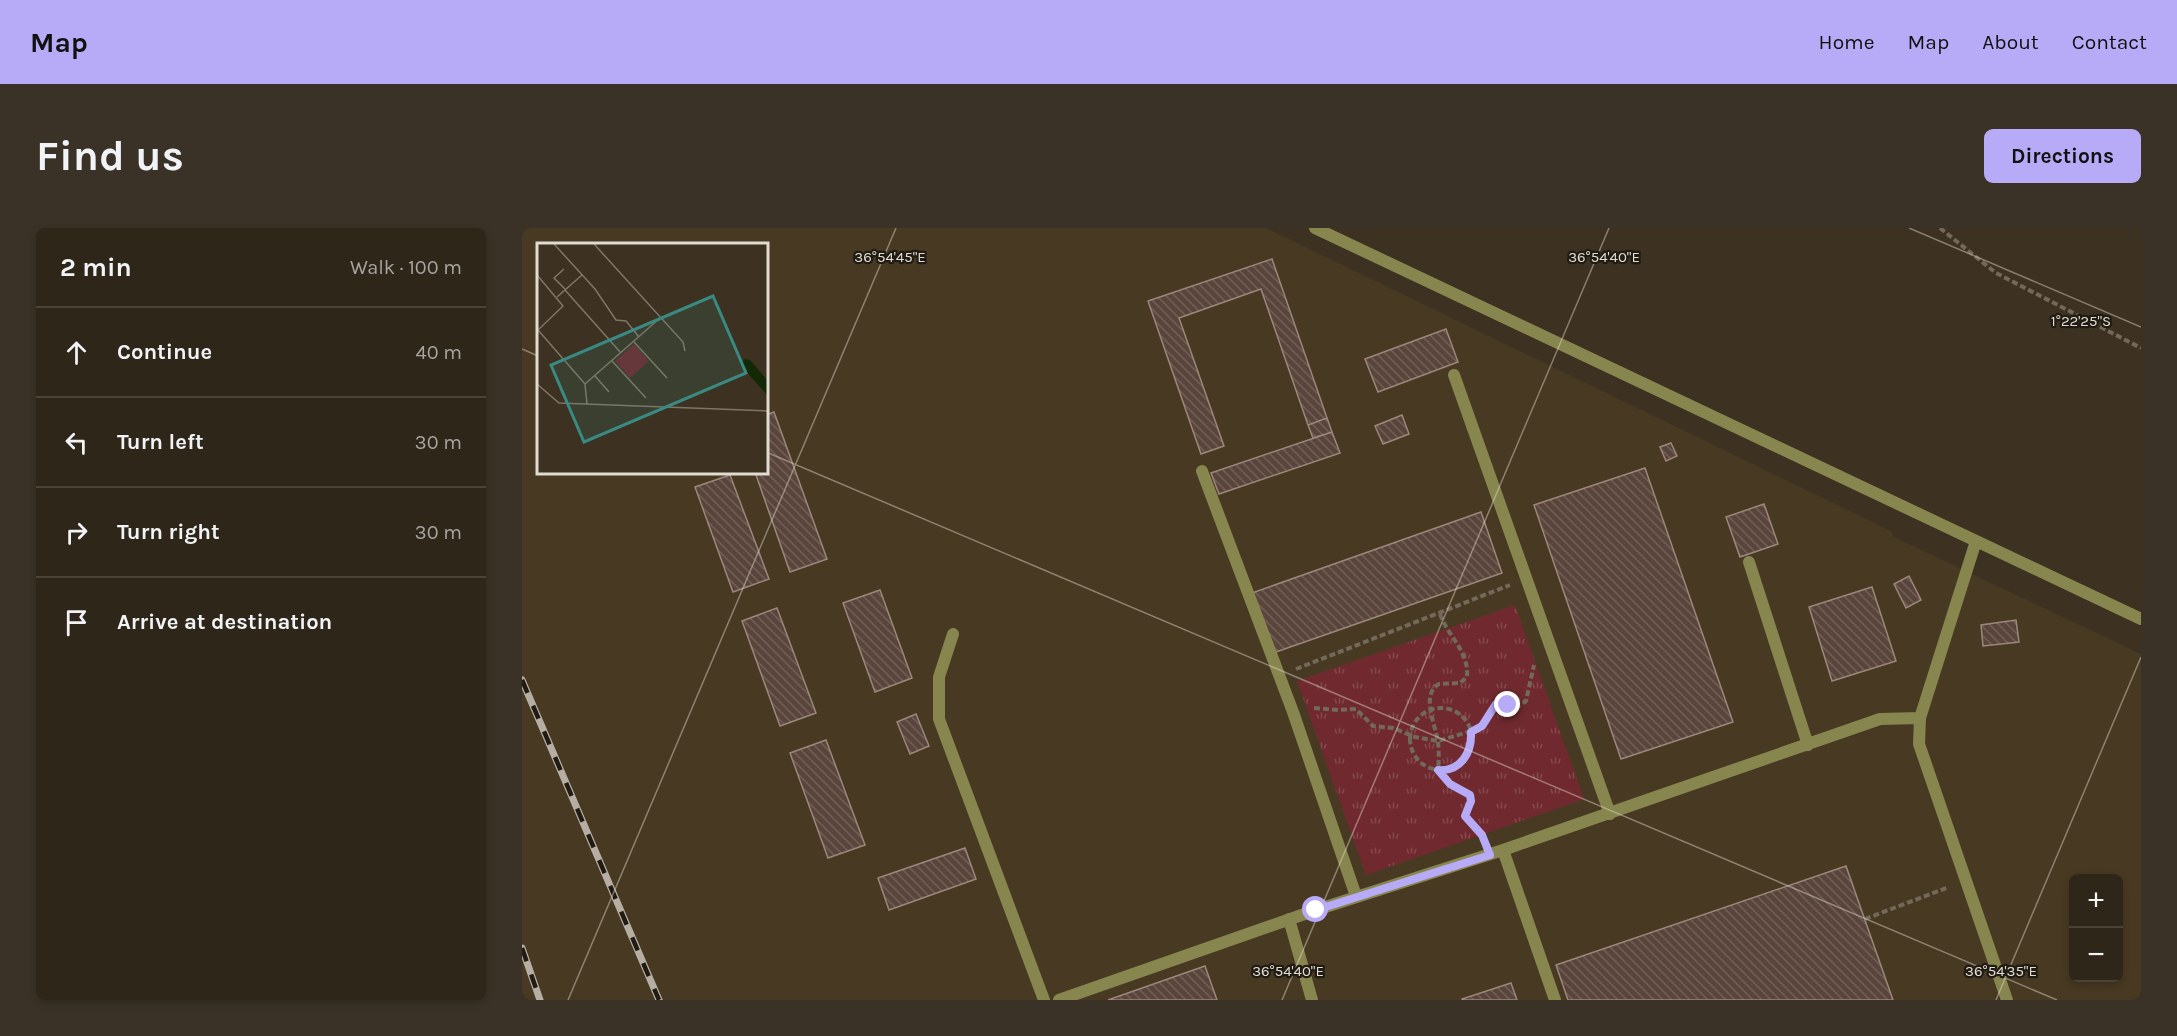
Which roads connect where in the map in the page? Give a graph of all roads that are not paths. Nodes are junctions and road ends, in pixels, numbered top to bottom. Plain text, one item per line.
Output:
1 (1315, 228) edge
2 (1454, 375) dead end
3 (1202, 471) dead end
4 (1976, 541) junction
5 (1749, 562) dead end
6 (2141, 619) edge
7 (952, 634) dead end
8 (1920, 717) junction
9 (1808, 745) junction
10 (1610, 814) junction
11 (1503, 850) junction
12 (1356, 896) junction
13 (1289, 919) junction
14 (1044, 1000) edge
15 (1059, 1000) edge
16 (1312, 1000) edge
17 (1555, 1000) edge
18 (2007, 1000) edge

1 - 4 lane
2 - 10 lane
3 - 12 lane
4 - 6 lane
4 - 8 lane
5 - 9 lane
7 - 14 lane
8 - 9 lane
8 - 18 lane
9 - 10 lane
10 - 11 lane
11 - 12 lane
11 - 17 lane
12 - 13 lane
13 - 15 lane
13 - 16 lane

